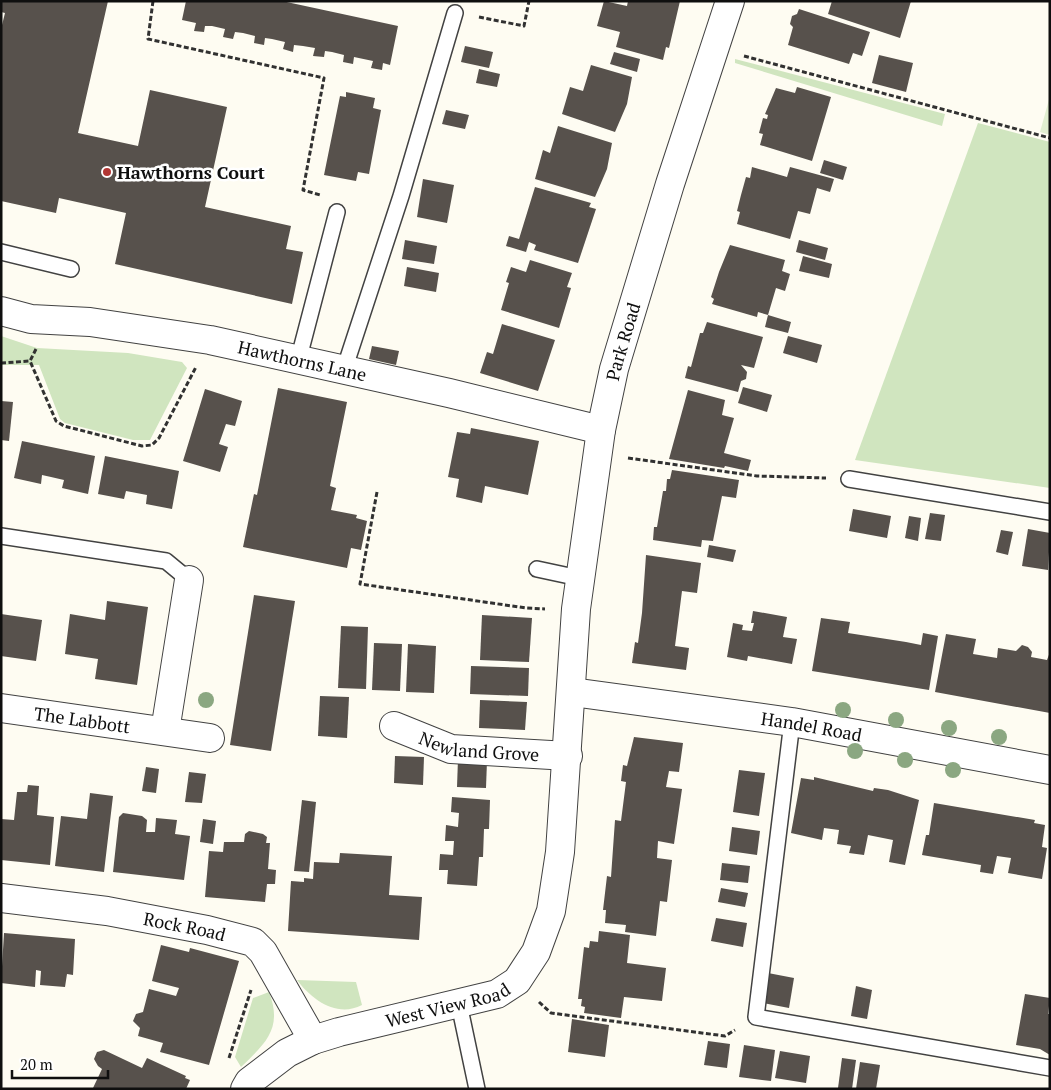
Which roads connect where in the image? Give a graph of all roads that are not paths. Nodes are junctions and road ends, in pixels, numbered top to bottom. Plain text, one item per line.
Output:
1 (730, 1) edge
2 (455, 13) road end
3 (337, 212) road end
4 (1, 252) edge
5 (71, 269) dead end
6 (1, 311) edge
7 (298, 361) junction
8 (344, 370) junction
9 (600, 442) junction
10 (849, 479) road end
11 (1050, 512) edge
12 (1, 536) edge
13 (537, 569) dead end
14 (579, 578) junction
15 (189, 580) joint
16 (572, 692) junction
17 (1, 708) edge
18 (792, 722) junction
19 (394, 726) dead end
20 (165, 731) junction
21 (210, 738) dead end
22 (568, 756) junction
23 (1050, 770) edge
24 (1, 898) edge
25 (459, 1004) junction
26 (313, 1040) junction
27 (1050, 1068) edge
28 (245, 1089) edge
29 (476, 1089) edge

1 - 9 street, Park Road
2 - 8 lane
3 - 7 lane
4 - 5 lane
6 - 7 street, Hawthorns Lane
7 - 8 street, Hawthorns Lane
8 - 9 street, Hawthorns Lane
9 - 14 street, Park Road
10 - 11 lane
12 - 15 lane
13 - 14 lane
14 - 16 street, Park Road
15 - 20 street
16 - 18 street, Handel Road
16 - 22 street, West View Road
17 - 20 street, The Labbott
18 - 23 street, Handel Road
18 - 27 lane
19 - 22 street, Newland Grove
20 - 21 street, The Labbott
22 - 25 street, West View Road
24 - 26 street, Rock Road
25 - 26 street, West View Road
25 - 29 lane
26 - 28 street, West View Road

